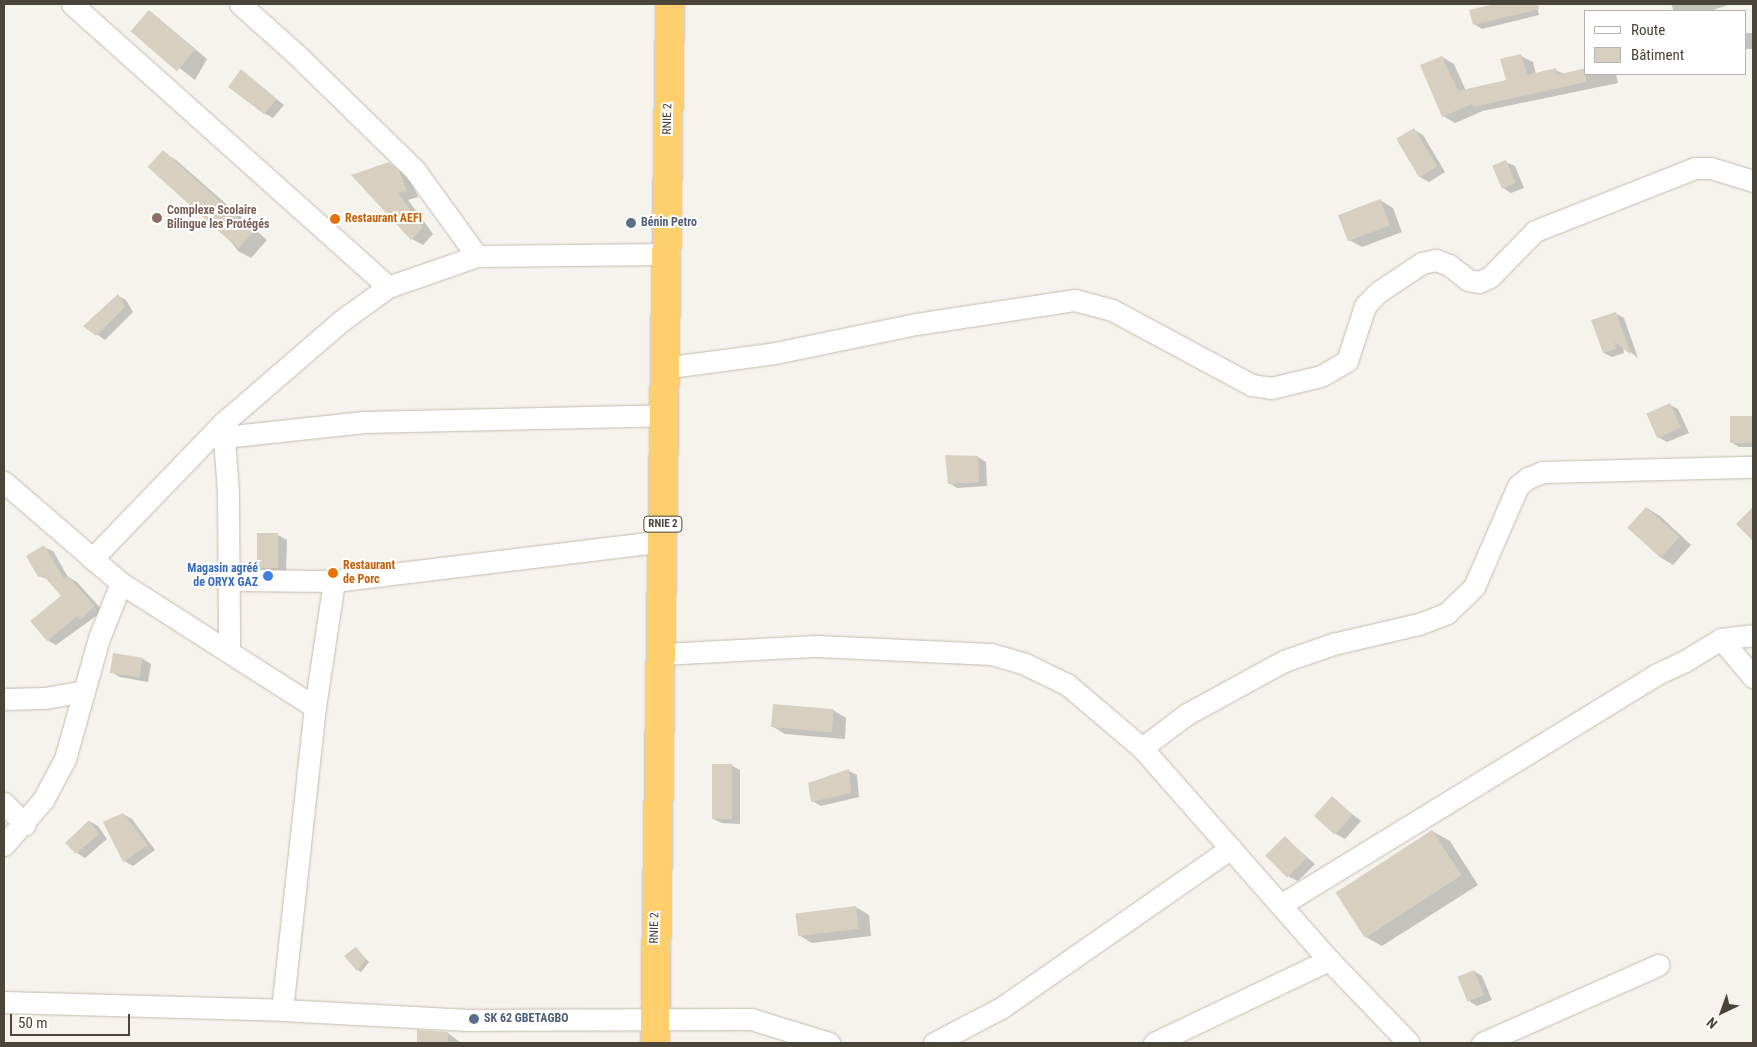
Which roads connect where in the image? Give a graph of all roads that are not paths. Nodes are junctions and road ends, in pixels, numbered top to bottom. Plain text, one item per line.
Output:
1 (72, 4) edge
2 (240, 4) edge
3 (670, 4) edge
4 (1753, 181) edge
5 (666, 254) junction
6 (477, 256) junction
7 (388, 287) junction
8 (663, 368) junction
9 (664, 415) junction
10 (223, 430) junction
11 (1753, 467) edge
12 (4, 482) edge
13 (663, 541) junction
14 (92, 559) junction
15 (230, 580) junction
16 (334, 580) junction
17 (120, 582) junction
18 (1753, 635) edge
19 (1721, 639) junction
20 (229, 651) junction
21 (662, 654) junction
22 (1753, 677) edge
23 (83, 691) junction
24 (4, 699) edge
25 (315, 707) junction
26 (1142, 748) junction
27 (4, 803) edge
28 (25, 825) junction
29 (4, 846) edge
30 (1231, 848) junction
31 (1282, 904) junction
32 (1329, 960) junction
33 (1658, 966) dead end
34 (4, 1002) edge
35 (282, 1010) junction
36 (654, 1032) edge
37 (828, 1043) edge
38 (934, 1043) edge
39 (1154, 1043) edge
40 (1408, 1043) edge
41 (1482, 1043) edge

1 - 7 street
2 - 6 street
3 - 5 highway, RNIE 2 / RNIE 2
4 - 8 street
5 - 6 street
5 - 8 highway, RNIE 2 / RNIE 2
6 - 7 street
7 - 10 street
8 - 9 highway, RNIE 2 / RNIE 2
9 - 10 street
9 - 13 highway, RNIE 2 / RNIE 2
10 - 14 street
10 - 15 street
11 - 26 street
12 - 14 street
13 - 16 street
13 - 21 highway, RNIE 2 / RNIE 2
14 - 17 street
15 - 16 street
15 - 20 street
16 - 25 street
17 - 20 street
17 - 23 street
18 - 19 street
19 - 22 street
19 - 31 street
20 - 25 street
21 - 26 street
21 - 36 highway, RNIE 2 / RNIE 2
23 - 24 street
23 - 28 street
25 - 35 street
26 - 30 street
27 - 28 street
28 - 29 street
30 - 31 street
30 - 38 street
31 - 32 street
32 - 39 street
32 - 40 street
33 - 41 street
34 - 35 street
35 - 36 street
36 - 37 street

